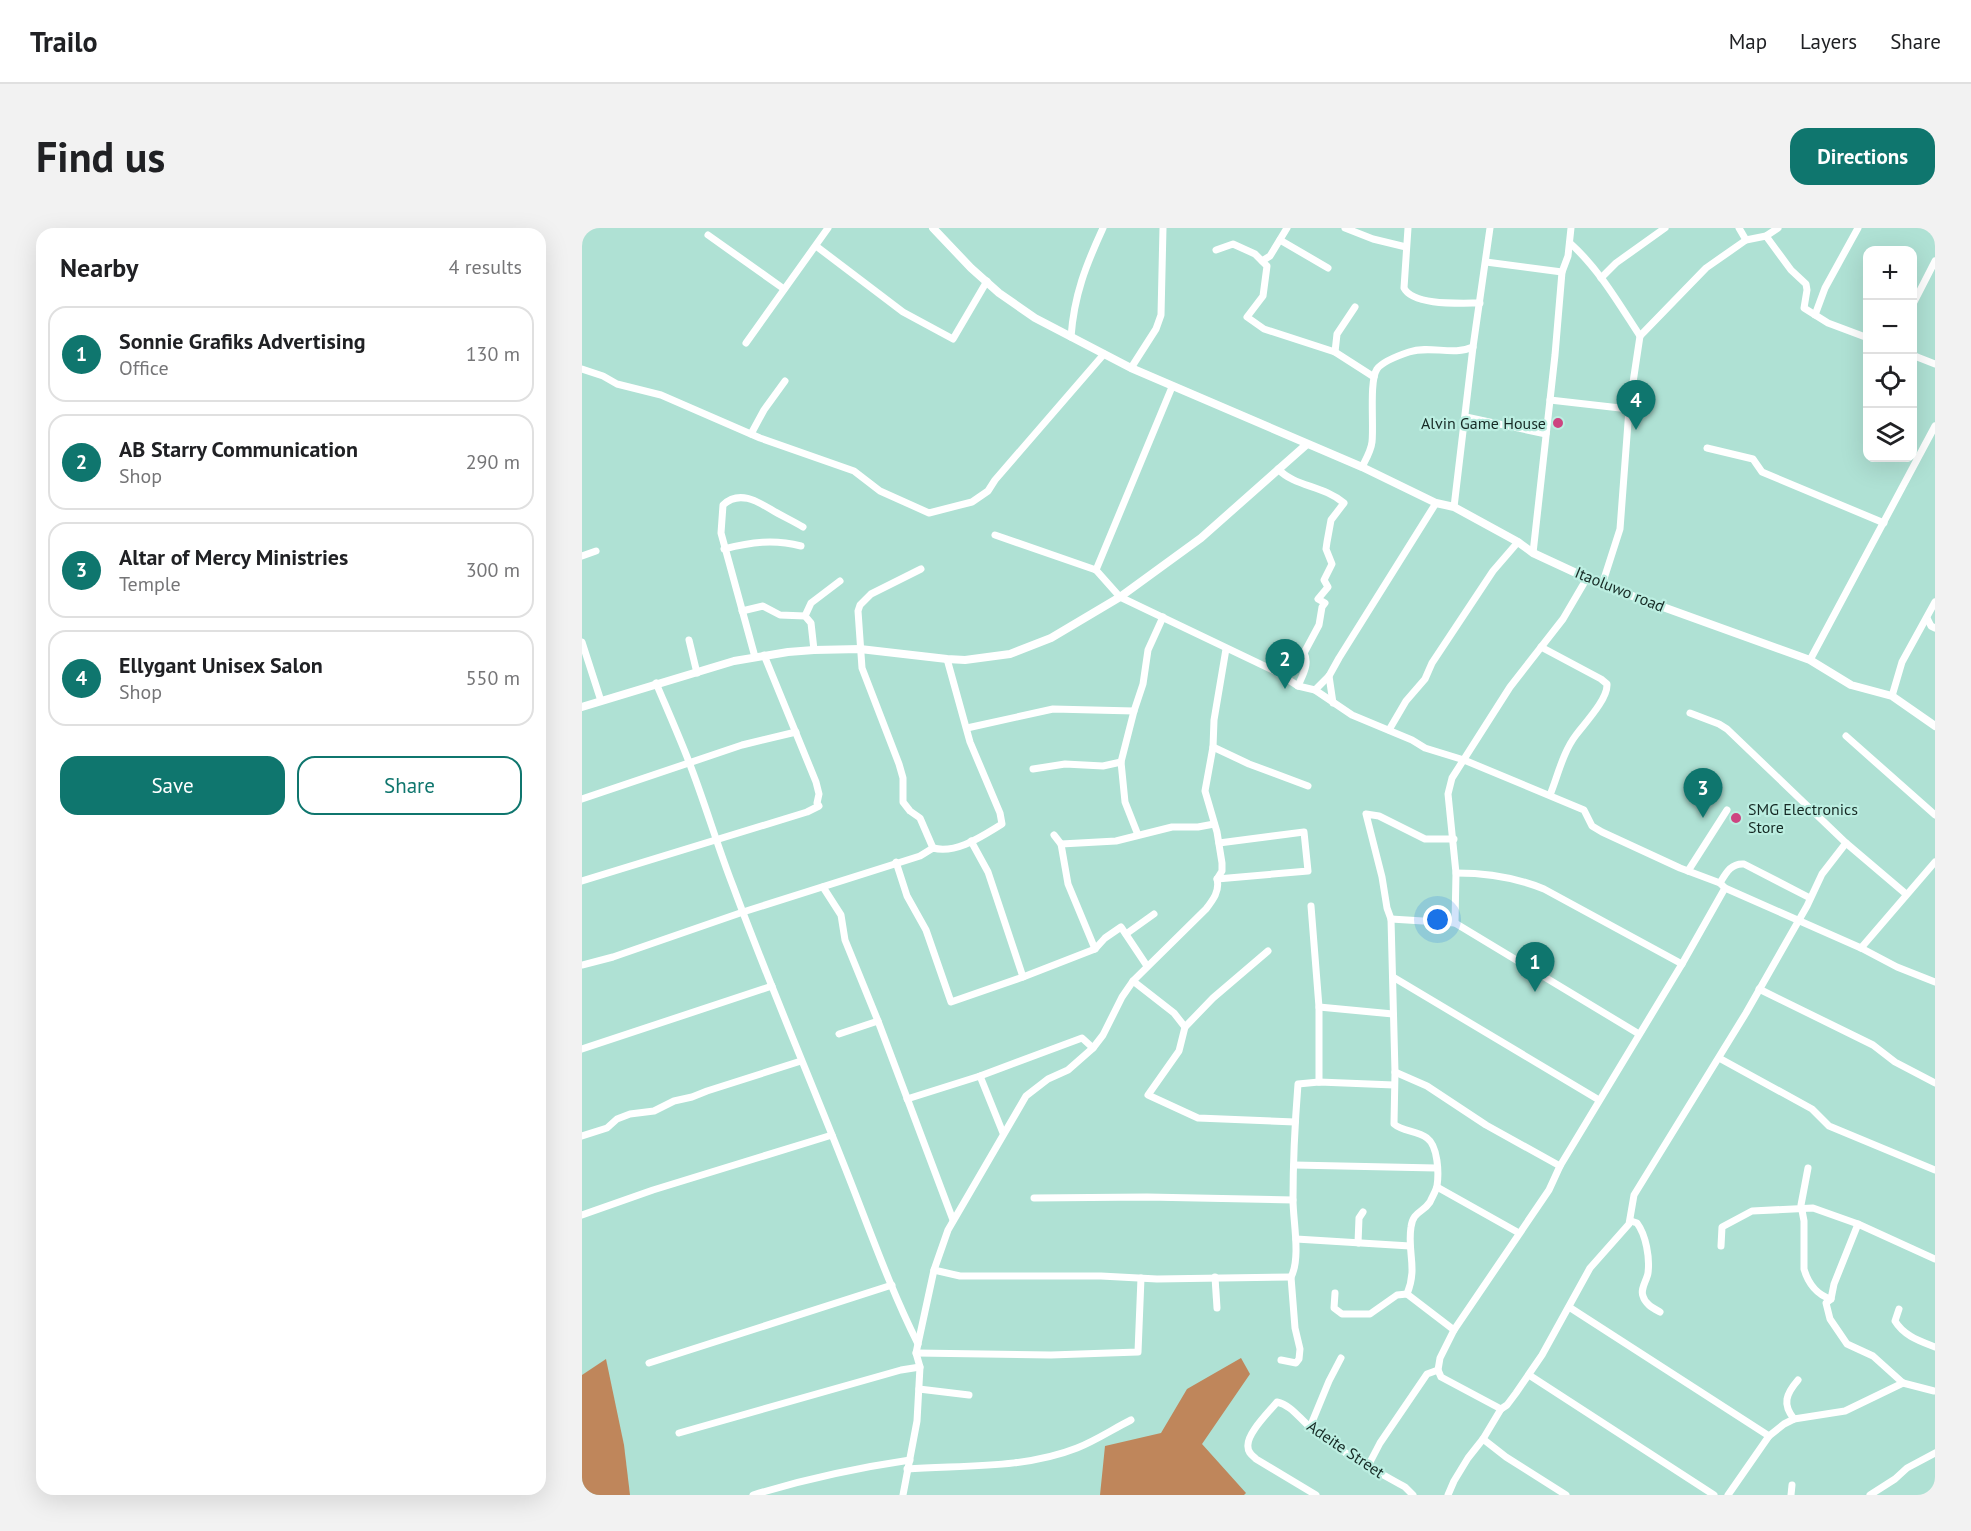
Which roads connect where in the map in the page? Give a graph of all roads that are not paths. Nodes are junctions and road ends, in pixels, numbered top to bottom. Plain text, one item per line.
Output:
1 (828, 228) edge
2 (933, 228) edge
3 (1103, 228) edge
4 (1163, 228) edge
5 (1287, 228) edge
6 (1345, 228) edge
7 (1408, 228) edge
8 (1490, 228) edge
9 (1571, 228) edge
10 (1665, 228) edge
11 (1739, 228) edge
12 (1778, 228) edge
13 (1858, 228) edge
14 (708, 235) dead end
15 (1766, 236) junction
16 (1280, 240) junction
17 (1746, 240) junction
18 (1570, 243) junction
19 (816, 246) junction
20 (1406, 247) junction
21 (1216, 250) dead end
22 (1262, 261) junction
23 (1935, 261) edge
24 (1486, 262) junction
25 (1328, 268) dead end
26 (1562, 272) junction
27 (1601, 278) junction
28 (987, 281) junction
29 (784, 289) junction
30 (1915, 300) edge
31 (1480, 303) junction
32 (1355, 307) dead end
33 (1815, 315) junction
34 (1640, 336) junction
35 (1863, 336) edge
36 (1071, 337) junction
37 (747, 343) dead end
38 (1473, 347) junction
39 (1335, 352) junction
40 (1104, 354) junction
41 (1917, 357) edge
42 (1935, 364) edge
43 (582, 369) edge
44 (1131, 369) junction
45 (1374, 377) junction
46 (785, 381) dead end
47 (1172, 387) junction
48 (1550, 400) junction
49 (1629, 410) junction
50 (1466, 417) junction
51 (1935, 426) edge
52 (751, 434) junction
53 (1546, 434) junction
54 (1306, 445) junction
55 (1707, 448) dead end
56 (1362, 467) junction
57 (1278, 469) junction
58 (1436, 503) junction
59 (1454, 507) junction
60 (1884, 523) junction
61 (803, 527) dead end
62 (995, 535) dead end
63 (1518, 542) junction
64 (801, 546) dead end
65 (724, 549) junction
66 (596, 551) dead end
67 (1533, 553) junction
68 (582, 556) edge
69 (921, 570) dead end
70 (1096, 570) junction
71 (1587, 578) junction
72 (840, 581) dead end
73 (1602, 585) junction
74 (1120, 597) junction
75 (1935, 602) edge
76 (742, 611) junction
77 (805, 616) junction
78 (1162, 617) junction
79 (1927, 618) junction
80 (1935, 628) edge
81 (689, 640) dead end
82 (582, 642) edge
83 (1541, 647) junction
84 (860, 649) junction
85 (1226, 649) junction
86 (814, 650) junction
87 (760, 656) junction
88 (947, 660) junction
89 (1810, 660) junction
90 (697, 673) junction
91 (1329, 676) junction
92 (656, 683) junction
93 (1298, 686) junction
94 (1316, 690) junction
95 (1892, 696) junction
96 (600, 701) junction
97 (1333, 703) junction
98 (582, 707) edge
99 (1134, 711) junction
100 (1690, 713) dead end
101 (1935, 726) edge
102 (967, 728) junction
103 (1389, 730) junction
104 (796, 732) junction
105 (1846, 736) dead end
106 (1213, 747) junction
107 (1464, 760) junction
108 (1121, 762) junction
109 (690, 763) junction
110 (1033, 769) dead end
111 (1308, 786) dead end
112 (1550, 795) junction
113 (582, 799) edge
114 (1726, 810) dead end
115 (1935, 815) edge
116 (1214, 824) junction
117 (1054, 835) dead end
118 (1138, 835) junction
119 (716, 839) junction
120 (1454, 839) junction
121 (971, 842) junction
122 (1219, 843) junction
123 (1846, 843) junction
124 (1061, 844) junction
125 (933, 848) junction
126 (896, 862) junction
127 (1935, 862) edge
128 (1688, 871) junction
129 (1456, 873) junction
130 (1217, 879) junction
131 (582, 881) edge
132 (1722, 885) junction
133 (823, 887) junction
134 (1906, 894) junction
135 (1810, 897) junction
136 (1311, 906) dead end
137 (743, 912) junction
138 (1154, 914) dead end
139 (1391, 920) junction
140 (1798, 920) junction
141 (1455, 923) junction
142 (1126, 934) junction
143 (1861, 948) junction
144 (1095, 949) junction
145 (1268, 951) dead end
146 (1682, 964) junction
147 (582, 965) edge
148 (1147, 966) junction
149 (1023, 977) junction
150 (1394, 977) junction
151 (1934, 980) edge
152 (1133, 981) junction
153 (772, 986) junction
154 (1759, 989) junction
155 (1319, 1007) junction
156 (1393, 1014) junction
157 (878, 1021) junction
158 (1185, 1027) junction
159 (839, 1034) dead end
160 (1639, 1034) junction
161 (1093, 1048) junction
162 (582, 1049) edge
163 (1719, 1058) junction
164 (801, 1061) junction
165 (1395, 1072) junction
166 (980, 1076) junction
167 (1319, 1082) junction
168 (1935, 1083) edge
169 (1394, 1085) junction
170 (907, 1099) junction
171 (1599, 1100) junction
172 (1295, 1122) junction
173 (1003, 1133) junction
174 (582, 1136) edge
175 (832, 1136) junction
176 (1294, 1165) junction
177 (1560, 1166) junction
178 (1436, 1168) junction
179 (1808, 1168) dead end
180 (1935, 1170) edge
181 (1437, 1187) junction
182 (1034, 1198) dead end
183 (1293, 1200) junction
184 (1801, 1209) junction
185 (1363, 1212) dead end
186 (582, 1214) edge
187 (953, 1220) junction
188 (1631, 1221) junction
189 (1858, 1224) junction
190 (1519, 1233) junction
191 (1296, 1239) junction
192 (1358, 1243) junction
193 (1410, 1246) junction
194 (1721, 1246) dead end
195 (1935, 1259) edge
196 (934, 1270) junction
197 (1215, 1277) junction
198 (1291, 1277) junction
199 (1141, 1278) junction
200 (892, 1285) junction
201 (1335, 1293) dead end
202 (1407, 1294) junction
203 (1831, 1299) junction
204 (1569, 1306) junction
205 (1217, 1308) dead end
206 (1899, 1309) dead end
207 (1660, 1312) dead end
208 (1454, 1330) junction
209 (918, 1344) junction
210 (1935, 1347) edge
211 (916, 1353) junction
212 (1341, 1358) dead end
213 (1281, 1360) dead end
214 (650, 1363) dead end
215 (920, 1367) junction
216 (1438, 1371) junction
217 (1529, 1376) junction
218 (1798, 1380) dead end
219 (1903, 1383) junction
220 (919, 1389) junction
221 (1935, 1390) edge
222 (969, 1395) dead end
223 (1501, 1409) junction
224 (1794, 1419) junction
225 (1131, 1420) dead end
226 (1310, 1427) junction
227 (679, 1433) dead end
228 (1769, 1436) junction
229 (1483, 1439) junction
230 (1935, 1453) edge
231 (910, 1460) junction
232 (1368, 1466) junction
233 (908, 1469) junction
234 (1792, 1485) dead end
235 (753, 1495) edge
236 (903, 1495) edge
237 (1316, 1495) edge
238 (1413, 1495) edge
239 (1448, 1495) edge
240 (1566, 1495) edge
241 (1714, 1495) edge
242 (1728, 1495) edge
243 (1791, 1495) edge
244 (1870, 1495) edge

1 - 19 street
2 - 28 street, Itaoluwo road
3 - 36 street
4 - 44 street
5 - 16 street
6 - 20 street
7 - 20 street
8 - 24 street
9 - 18 street
10 - 27 street
11 - 17 street
12 - 15 street
13 - 33 street
14 - 29 street
15 - 17 street
15 - 33 street
16 - 22 street
16 - 25 street
17 - 34 street
18 - 26 street
18 - 27 street
19 - 28 street
19 - 29 street
20 - 31 street
21 - 22 street
22 - 39 street
23 - 30 street
24 - 26 street
24 - 31 street
26 - 48 street
27 - 34 street
28 - 36 street, Itaoluwo road
29 - 37 street
31 - 38 street
32 - 39 street
33 - 35 street
34 - 49 street
36 - 40 street, Itaoluwo road
38 - 45 street
38 - 50 street
39 - 45 street
40 - 44 street, Itaoluwo road
40 - 52 street
41 - 42 street
43 - 52 street
44 - 47 street, Itaoluwo road
45 - 56 street
46 - 52 street
47 - 54 street, Itaoluwo road
47 - 70 street
48 - 49 street
48 - 53 street
49 - 73 street
50 - 53 street
50 - 59 street
51 - 60 street
53 - 67 street
54 - 56 street, Itaoluwo road
54 - 57 street
55 - 60 street
56 - 58 street, Itaoluwo road
57 - 74 street
57 - 93 street
58 - 59 street, Itaoluwo road
58 - 91 street
59 - 63 street, Itaoluwo road
60 - 89 street
61 - 65 street
62 - 70 street
63 - 67 street, Itaoluwo road
63 - 103 street
64 - 65 street
65 - 76 street
66 - 68 street
67 - 71 street, Itaoluwo road
69 - 84 street
70 - 74 street
71 - 73 street, Itaoluwo road
71 - 83 street
72 - 77 street
73 - 89 street, Itaoluwo road
74 - 78 street
74 - 88 street
75 - 79 street
76 - 77 street
76 - 87 street
77 - 86 street
78 - 85 street
78 - 99 street
79 - 80 street
79 - 95 street
81 - 90 street
82 - 96 street
83 - 107 street
83 - 112 street
84 - 86 street
84 - 88 street
84 - 125 street
85 - 93 street
85 - 106 street
86 - 87 street
87 - 90 street
87 - 104 street
88 - 102 street
89 - 95 street, Itaoluwo road
90 - 92 street
91 - 94 street
91 - 97 street
92 - 96 street
92 - 109 street
93 - 94 street
94 - 97 street
95 - 101 street, Itaoluwo road
96 - 98 street
97 - 103 street
99 - 102 street
99 - 108 street
100 - 123 street
102 - 121 street
103 - 107 street
104 - 109 street
104 - 119 street
105 - 115 street
106 - 111 street
106 - 116 street
107 - 112 street
107 - 120 street
108 - 110 street
108 - 118 street
109 - 113 street
109 - 119 street
112 - 128 street
114 - 128 street
116 - 118 street
116 - 122 street
117 - 124 street
118 - 124 street
119 - 131 street
119 - 137 street
120 - 129 street
120 - 139 street
121 - 125 street
121 - 149 street
122 - 130 street
122 - 130 street
123 - 134 street
123 - 135 street
124 - 144 street
125 - 126 street
126 - 133 street
126 - 149 street
127 - 134 street
128 - 132 street
129 - 141 street
129 - 146 street
130 - 148 street
132 - 135 street
132 - 140 street
132 - 146 street
133 - 137 street
133 - 157 street
134 - 143 street
135 - 140 street
136 - 155 street
137 - 147 street
137 - 153 street
138 - 142 street
139 - 141 street
139 - 150 street
140 - 143 street
140 - 154 street
141 - 160 street
142 - 144 street
142 - 148 street
143 - 151 street
144 - 149 street
145 - 158 street
146 - 160 street
148 - 152 street
150 - 156 street
150 - 171 street
152 - 158 street
152 - 161 street
153 - 162 street
153 - 164 street
154 - 163 street
154 - 168 street
155 - 156 street
155 - 167 street
156 - 165 street
157 - 159 street
157 - 170 street
158 - 172 street
160 - 171 street
161 - 166 street
161 - 173 street
163 - 180 street
163 - 188 street
164 - 174 street
164 - 175 street
165 - 169 street
165 - 177 street
166 - 170 street
166 - 173 street
167 - 169 street
167 - 172 street
169 - 178 street
170 - 187 street
171 - 177 street
172 - 176 street
173 - 187 street
175 - 186 street
175 - 200 street
176 - 178 street
176 - 183 street
177 - 190 street
178 - 181 street
179 - 184 street
181 - 190 street
181 - 193 street
182 - 183 street
183 - 191 street
184 - 189 street
184 - 194 street
184 - 203 street
185 - 192 street
187 - 196 street
188 - 204 street
188 - 207 street
189 - 195 street
189 - 203 street
190 - 208 street
191 - 192 street
191 - 198 street
192 - 193 street
193 - 202 street
196 - 199 street
196 - 209 street
197 - 198 street
197 - 199 street
197 - 205 street
198 - 213 street
199 - 211 street
200 - 209 street
200 - 214 street
201 - 202 street
202 - 208 street
203 - 219 street
204 - 217 street
204 - 228 street
206 - 210 street
208 - 216 street
209 - 211 street
211 - 215 street
212 - 226 street
215 - 220 street
215 - 227 street
216 - 223 street
216 - 232 street
217 - 223 street
217 - 241 street
218 - 224 street
219 - 221 street
219 - 224 street
220 - 222 street
220 - 231 street
223 - 229 street
224 - 228 street
225 - 233 street
226 - 232 street, Adeite Street
226 - 237 street, Adeite Street
228 - 242 street
229 - 239 street
229 - 240 street
230 - 244 street
231 - 233 street
231 - 235 street
232 - 238 street, Adeite Street
233 - 236 street
234 - 243 street

